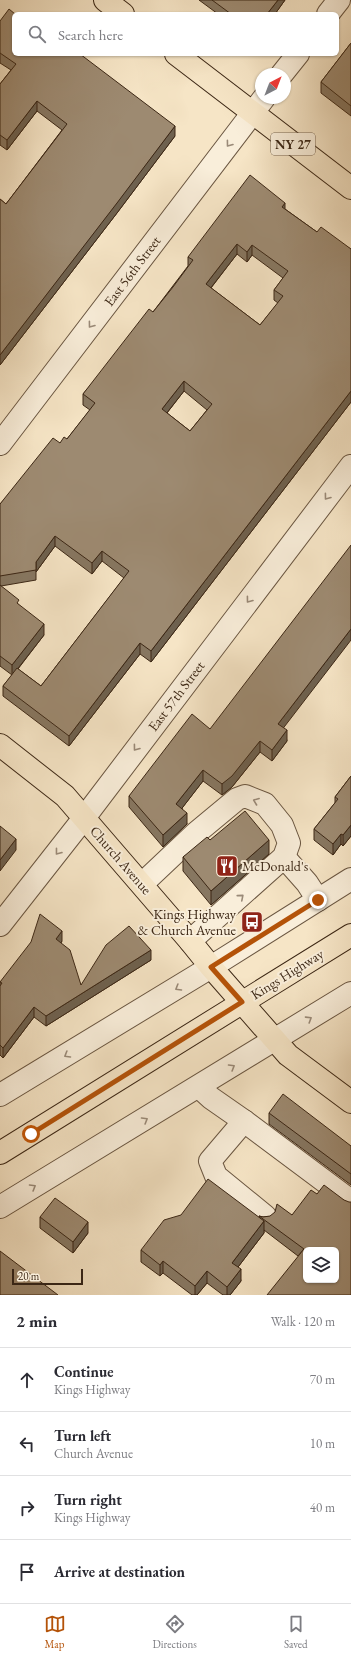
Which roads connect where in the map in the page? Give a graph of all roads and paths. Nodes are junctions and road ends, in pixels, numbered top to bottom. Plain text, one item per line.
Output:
1 (105, 0) edge
2 (339, 0) edge
3 (120, 12) edge
4 (330, 12) edge
5 (179, 56) edge
6 (296, 56) edge
7 (287, 68) edge
8 (258, 105) edge
9 (351, 188) edge
10 (0, 444) edge
11 (351, 466) edge
12 (0, 745) edge
13 (84, 818) junction
14 (284, 857) junction
15 (351, 879) edge
16 (142, 884) junction
17 (318, 900) junction
18 (0, 925) edge
19 (351, 935) edge
20 (190, 941) junction
21 (211, 967) junction
22 (351, 993) edge
23 (242, 1002) junction
24 (276, 1040) junction
25 (198, 1087) junction
26 (0, 1095) edge
27 (351, 1102) edge
28 (244, 1121) junction
29 (0, 1153) edge
30 (351, 1201) edge
31 (0, 1207) edge
32 (265, 1216) edge

1 - 3 main road
2 - 4 street
5 - 8 main road, NY 27
6 - 7 street
8 - 9 main road, NY 27
8 -> 10 street, East 56th Street
11 -> 13 street, East 57th Street
12 - 13 main road, Church Avenue
13 - 16 main road, Church Avenue
13 -> 18 street, East 57th Street
14 -> 16 street
14 - 17 street
20 -> 14 street
15 - 17 street
16 - 20 main road, Church Avenue
17 - 21 street
19 - 23 main road, Kings Highway
20 - 21 main road, Church Avenue
21 - 23 main road, Church Avenue
21 -> 26 street
24 -> 22 street
23 - 24 main road, Church Avenue
23 - 29 main road, Kings Highway
25 -> 24 street
24 - 27 main road, Church Avenue
25 - 28 street
31 -> 25 street
28 - 30 street
28 - 32 street

